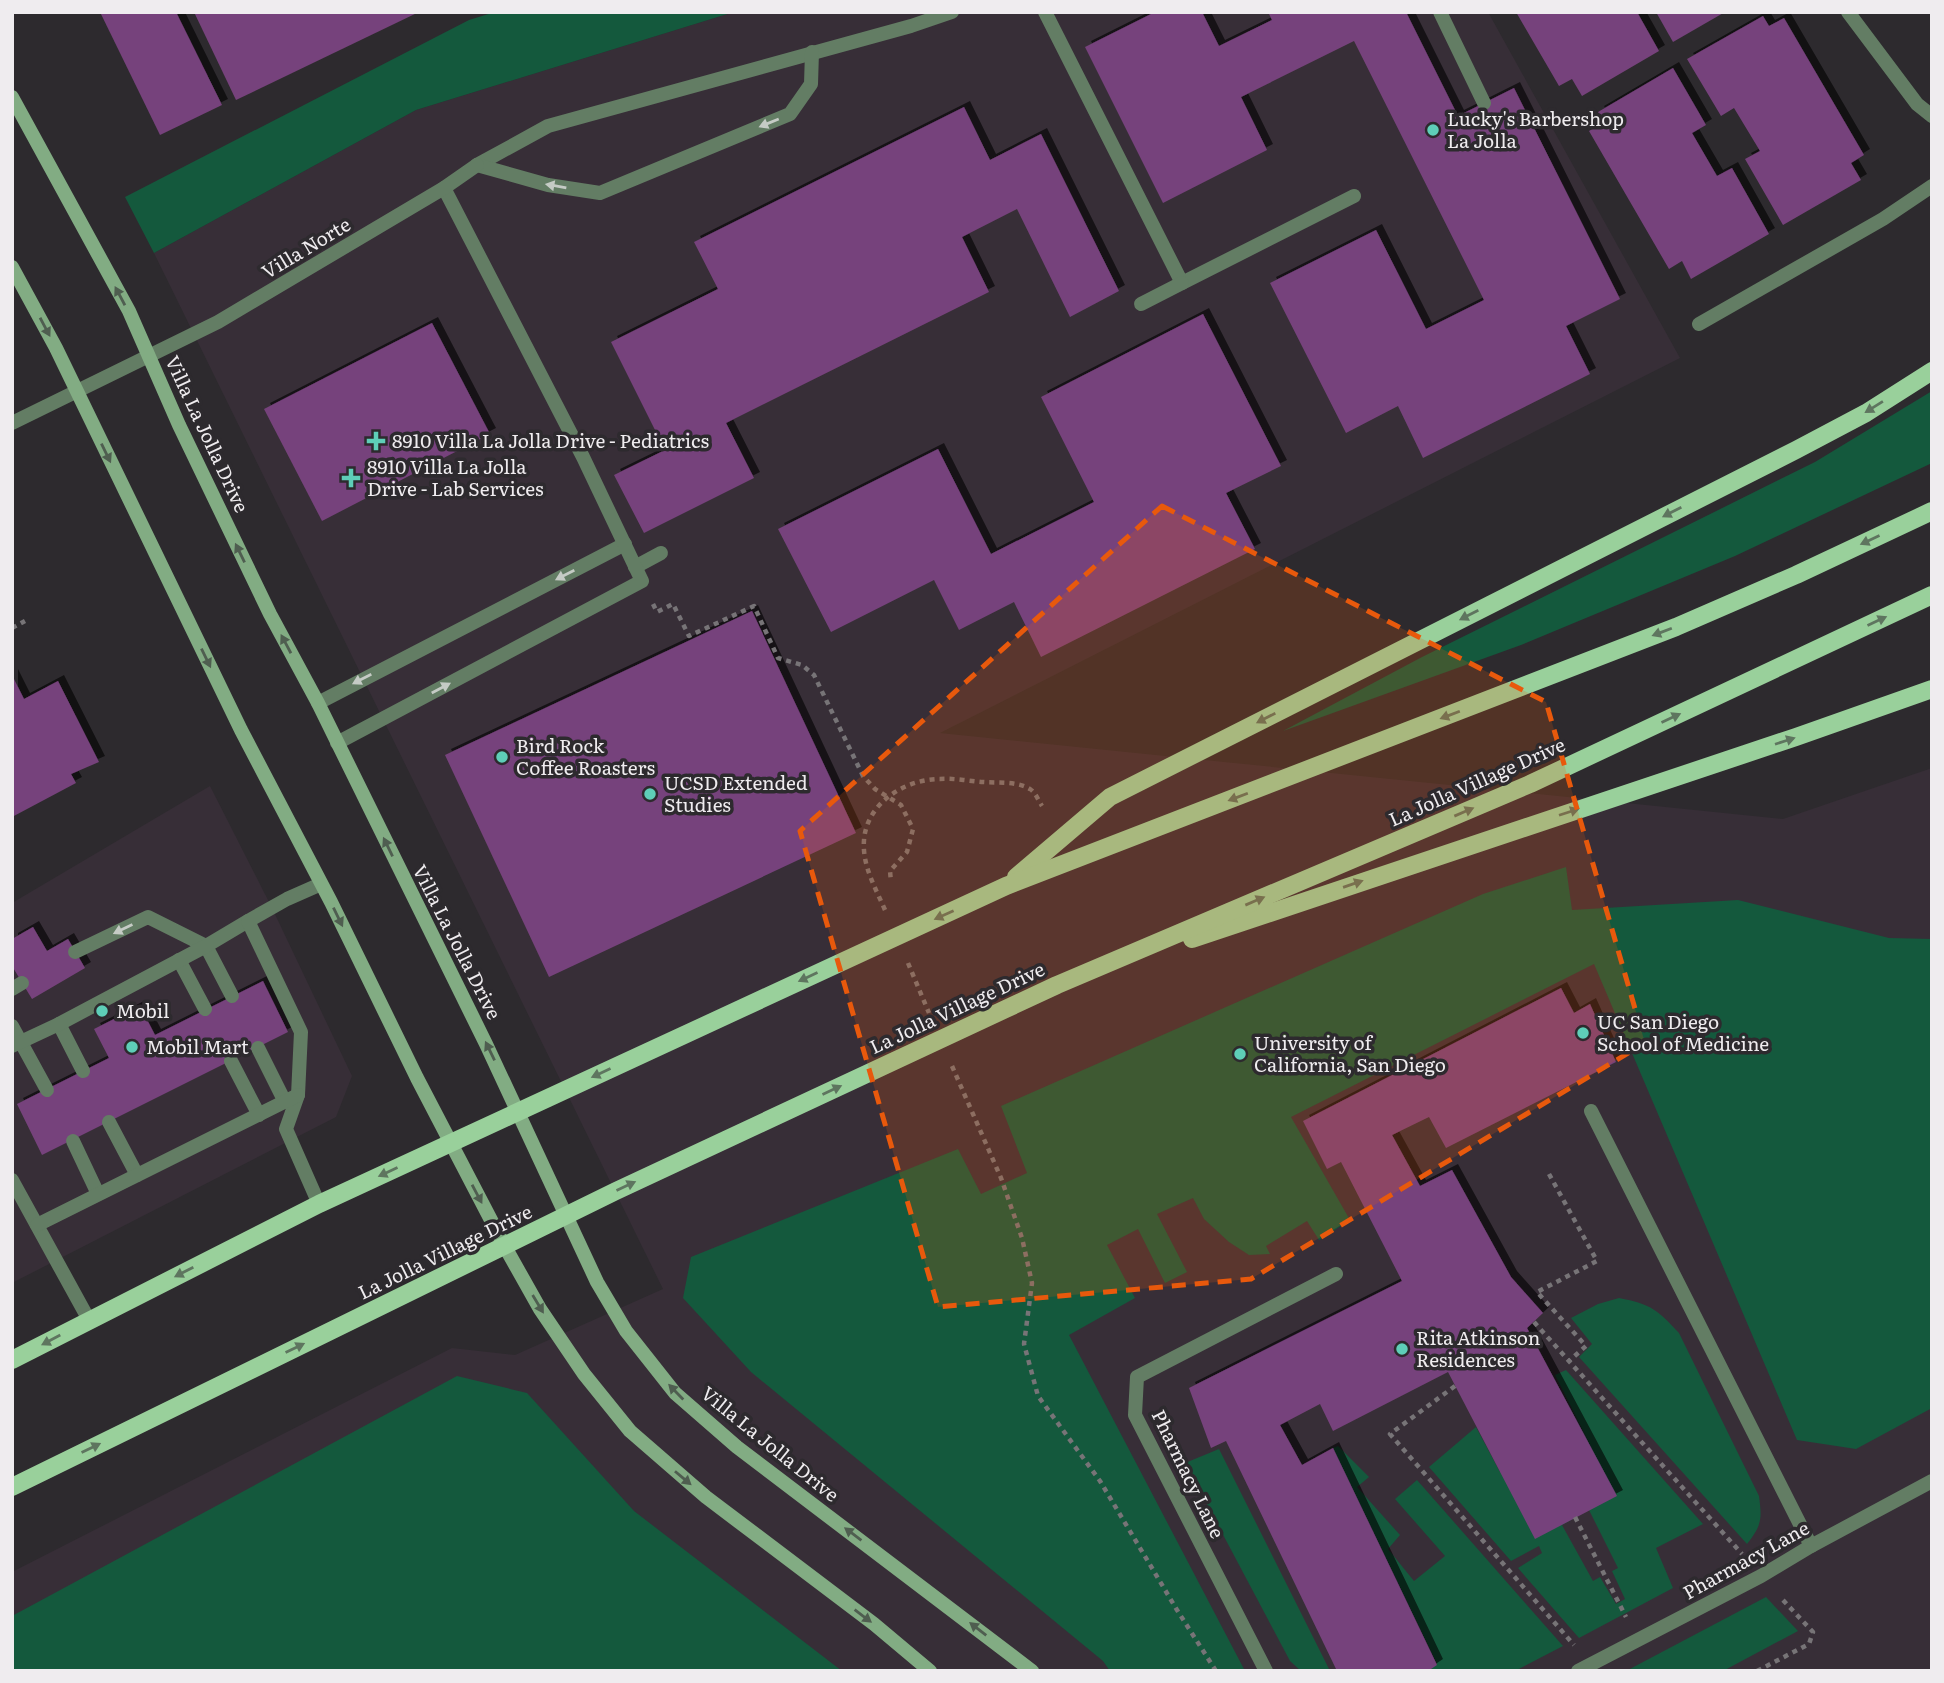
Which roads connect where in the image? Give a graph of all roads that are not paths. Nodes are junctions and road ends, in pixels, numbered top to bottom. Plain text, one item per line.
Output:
1 (952, 12) edge
2 (1045, 12) edge
3 (1440, 12) edge
4 (1848, 12) edge
5 (812, 51) junction
6 (12, 97) edge
7 (1484, 103) dead end
8 (1932, 116) edge
9 (477, 165) junction
10 (1932, 186) edge
11 (444, 188) junction
12 (1354, 195) dead end
13 (12, 267) edge
14 (1182, 283) junction
15 (1141, 304) dead end
16 (1699, 324) dead end
17 (150, 357) junction
18 (1932, 371) edge
19 (77, 391) junction
20 (12, 423) edge
21 (1932, 511) edge
22 (625, 544) junction
23 (661, 554) dead end
24 (635, 567) junction
25 (1932, 595) edge
26 (1932, 689) edge
27 (318, 703) junction
28 (337, 743) junction
29 (321, 884) junction
30 (1006, 886) junction
31 (248, 921) junction
32 (206, 946) junction
33 (75, 952) dead end
34 (179, 960) junction
35 (1056, 985) junction
36 (232, 996) dead end
37 (205, 1009) dead end
38 (59, 1024) junction
39 (12, 1026) edge
40 (16, 1044) edge
41 (258, 1048) dead end
42 (232, 1060) dead end
43 (83, 1071) dead end
44 (47, 1090) dead end
45 (291, 1099) junction
46 (1591, 1111) dead end
47 (519, 1112) junction
48 (259, 1115) junction
49 (109, 1122) dead end
50 (73, 1141) dead end
51 (450, 1143) junction
52 (137, 1175) junction
53 (12, 1180) edge
54 (99, 1194) junction
55 (319, 1204) junction
56 (566, 1217) junction
57 (37, 1225) junction
58 (504, 1245) junction
59 (1336, 1275) dead end
60 (89, 1320) junction
61 (12, 1360) edge
62 (1932, 1481) edge
63 (12, 1487) edge
64 (1811, 1546) junction
65 (1584, 1667) edge
66 (930, 1671) edge
67 (1032, 1671) edge
68 (1266, 1671) edge

1 - 5 street, Villa Norte
2 - 14 street
3 - 7 street
4 - 8 street
5 - 9 street, Villa Norte
5 -> 9 street
17 -> 6 main road, Villa La Jolla Drive
9 - 11 street, Villa Norte
10 - 16 street
11 - 17 street, Villa Norte
11 - 22 street
12 - 14 street
13 -> 19 main road
14 - 15 street
17 - 19 street, Villa Norte
27 -> 17 main road, Villa La Jolla Drive
18 -> 30 main road
19 - 20 street, Villa Norte
19 -> 29 main road
21 -> 30 main road
22 - 24 street
22 -> 27 street
23 - 24 street
28 -> 24 street
35 -> 25 main road, La Jolla Village Drive
35 -> 26 main road
27 - 28 main road, Villa La Jolla Drive
47 -> 28 main road, Villa La Jolla Drive
29 - 31 street
29 -> 51 main road
30 -> 47 main road
31 - 32 street
31 - 45 street
32 -> 33 street
32 - 34 street
32 - 36 street
34 - 37 street
34 - 38 street
56 -> 35 main road, La Jolla Village Drive
38 - 40 street
38 - 43 street
39 - 40 street
40 - 44 street
41 - 45 street
42 - 48 street
45 - 48 street
45 - 55 street
46 - 64 street
47 - 51 main road
47 - 56 main road, Villa La Jolla Drive
48 - 52 street
49 - 52 street
50 - 54 street
51 -> 55 main road
51 -> 58 main road
52 - 54 street
53 - 57 street
54 - 57 street
55 -> 60 main road
56 - 58 main road, La Jolla Village Drive
67 -> 56 main road, Villa La Jolla Drive
57 - 60 street
63 -> 58 main road, La Jolla Village Drive
58 -> 66 main road
59 - 68 street, Pharmacy Lane
60 -> 61 main road
62 - 64 street, Pharmacy Lane
64 - 65 street, Pharmacy Lane

